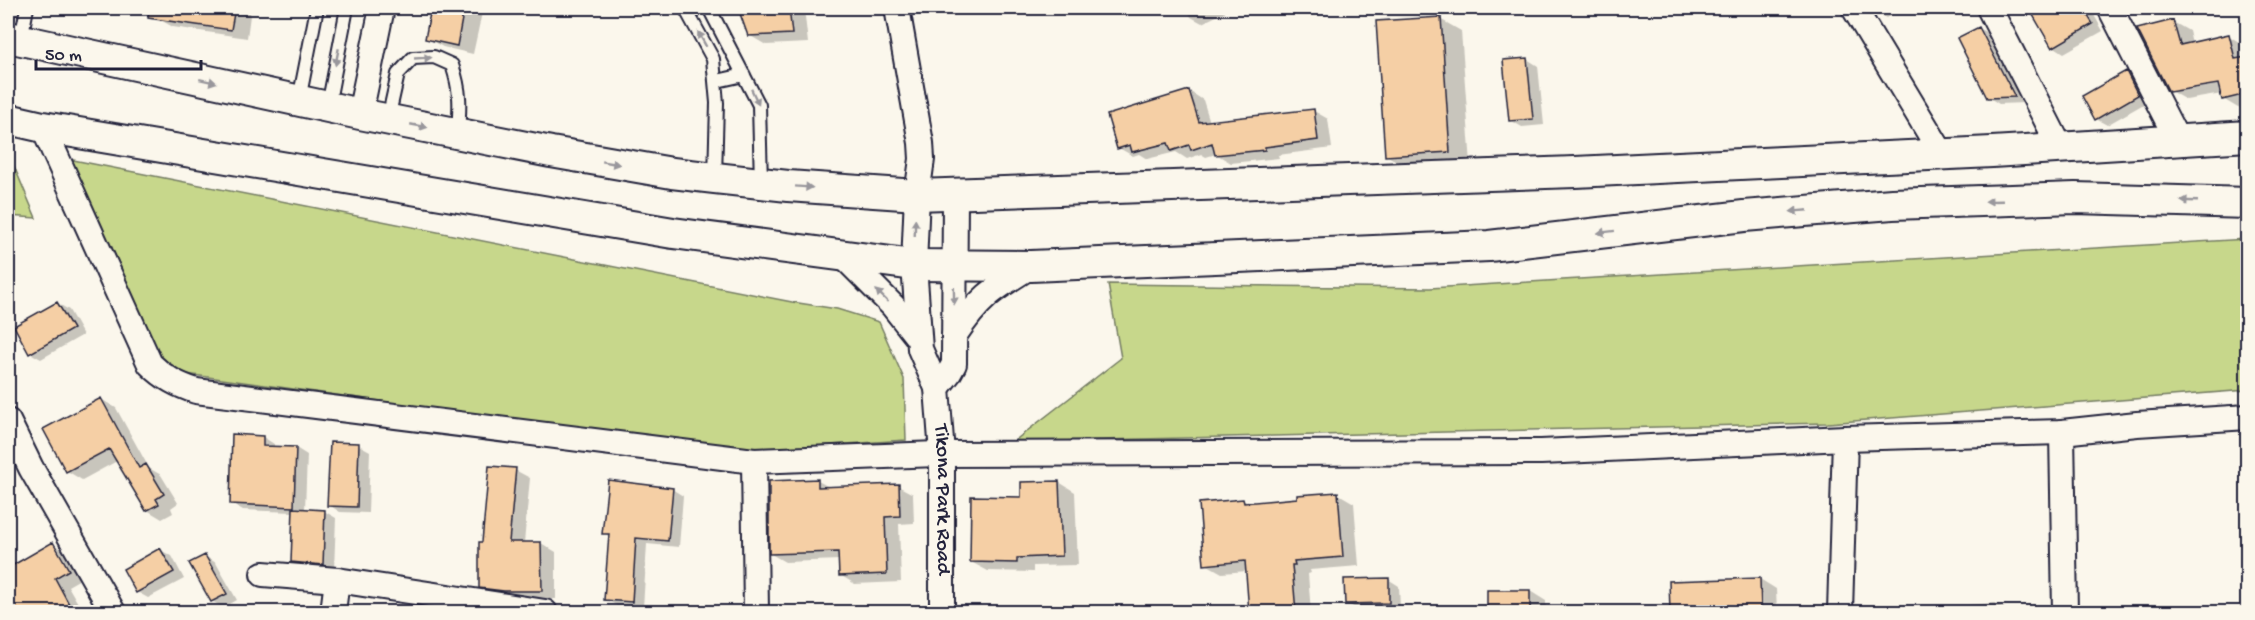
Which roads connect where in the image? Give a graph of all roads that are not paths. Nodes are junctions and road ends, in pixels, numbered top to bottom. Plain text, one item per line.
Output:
1 (27, 8) edge
2 (317, 8) edge
3 (347, 8) edge
4 (382, 8) edge
5 (685, 8) edge
6 (709, 8) edge
7 (897, 8) edge
8 (1854, 8) edge
9 (1989, 8) edge
10 (2110, 8) edge
11 (14, 38) edge
12 (744, 75) junction
13 (717, 81) junction
14 (299, 101) junction
15 (328, 107) junction
16 (374, 117) junction
17 (8, 119) edge
18 (44, 128) junction
19 (458, 134) junction
20 (2247, 136) edge
21 (2177, 139) junction
22 (2060, 147) junction
23 (1942, 154) junction
24 (715, 178) junction
25 (761, 183) junction
26 (917, 195) junction
27 (955, 195) junction
28 (2247, 203) edge
29 (842, 255) junction
30 (914, 265) junction
31 (1031, 266) junction
32 (954, 267) junction
33 (954, 336) junction
34 (919, 339) junction
35 (937, 387) junction
36 (2247, 417) edge
37 (8, 421) edge
38 (2062, 432) junction
39 (1845, 438) junction
40 (942, 454) junction
41 (754, 461) junction
42 (263, 574) dead end
43 (337, 580) junction
44 (476, 607) edge
45 (113, 612) edge
46 (333, 612) edge
47 (545, 612) edge
48 (756, 612) edge
49 (942, 612) edge
50 (1840, 612) edge
51 (2065, 612) edge

1 - 11 lane
2 - 14 lane
3 -> 15 lane
4 - 16 street
13 -> 5 lane
6 - 12 lane
7 - 26 street, Tikona Park Road
8 - 23 street
9 - 22 street
10 - 21 street
11 -> 14 street
12 - 13 lane
12 -> 25 lane
13 - 24 lane
14 - 15 street
15 - 16 street
16 -> 19 street
16 -> 19 lane
17 - 18 street
18 - 29 street
18 - 41 street
19 -> 24 street
20 - 21 street
21 - 22 street
22 - 23 street
23 - 27 street
24 - 25 street
25 -> 26 street
26 - 27 street
30 -> 26 street, Tikona Park Road
27 - 32 street
28 -> 31 street
29 - 30 street
34 -> 29 street, Tikona Park Road
30 - 32 street
30 - 34 street, Tikona Park Road
31 - 32 street
31 - 33 street
32 -> 33 street
33 - 35 street
34 - 35 street, Tikona Park Road
35 - 40 street, Tikona Park Road
36 - 38 street
37 - 45 street
38 - 39 street
38 - 51 street
39 - 40 street
39 - 50 street
40 - 41 street
40 - 49 street, Tikona Park Road
41 - 48 street
42 - 43 street
43 - 44 street
43 - 46 street
44 - 47 street

